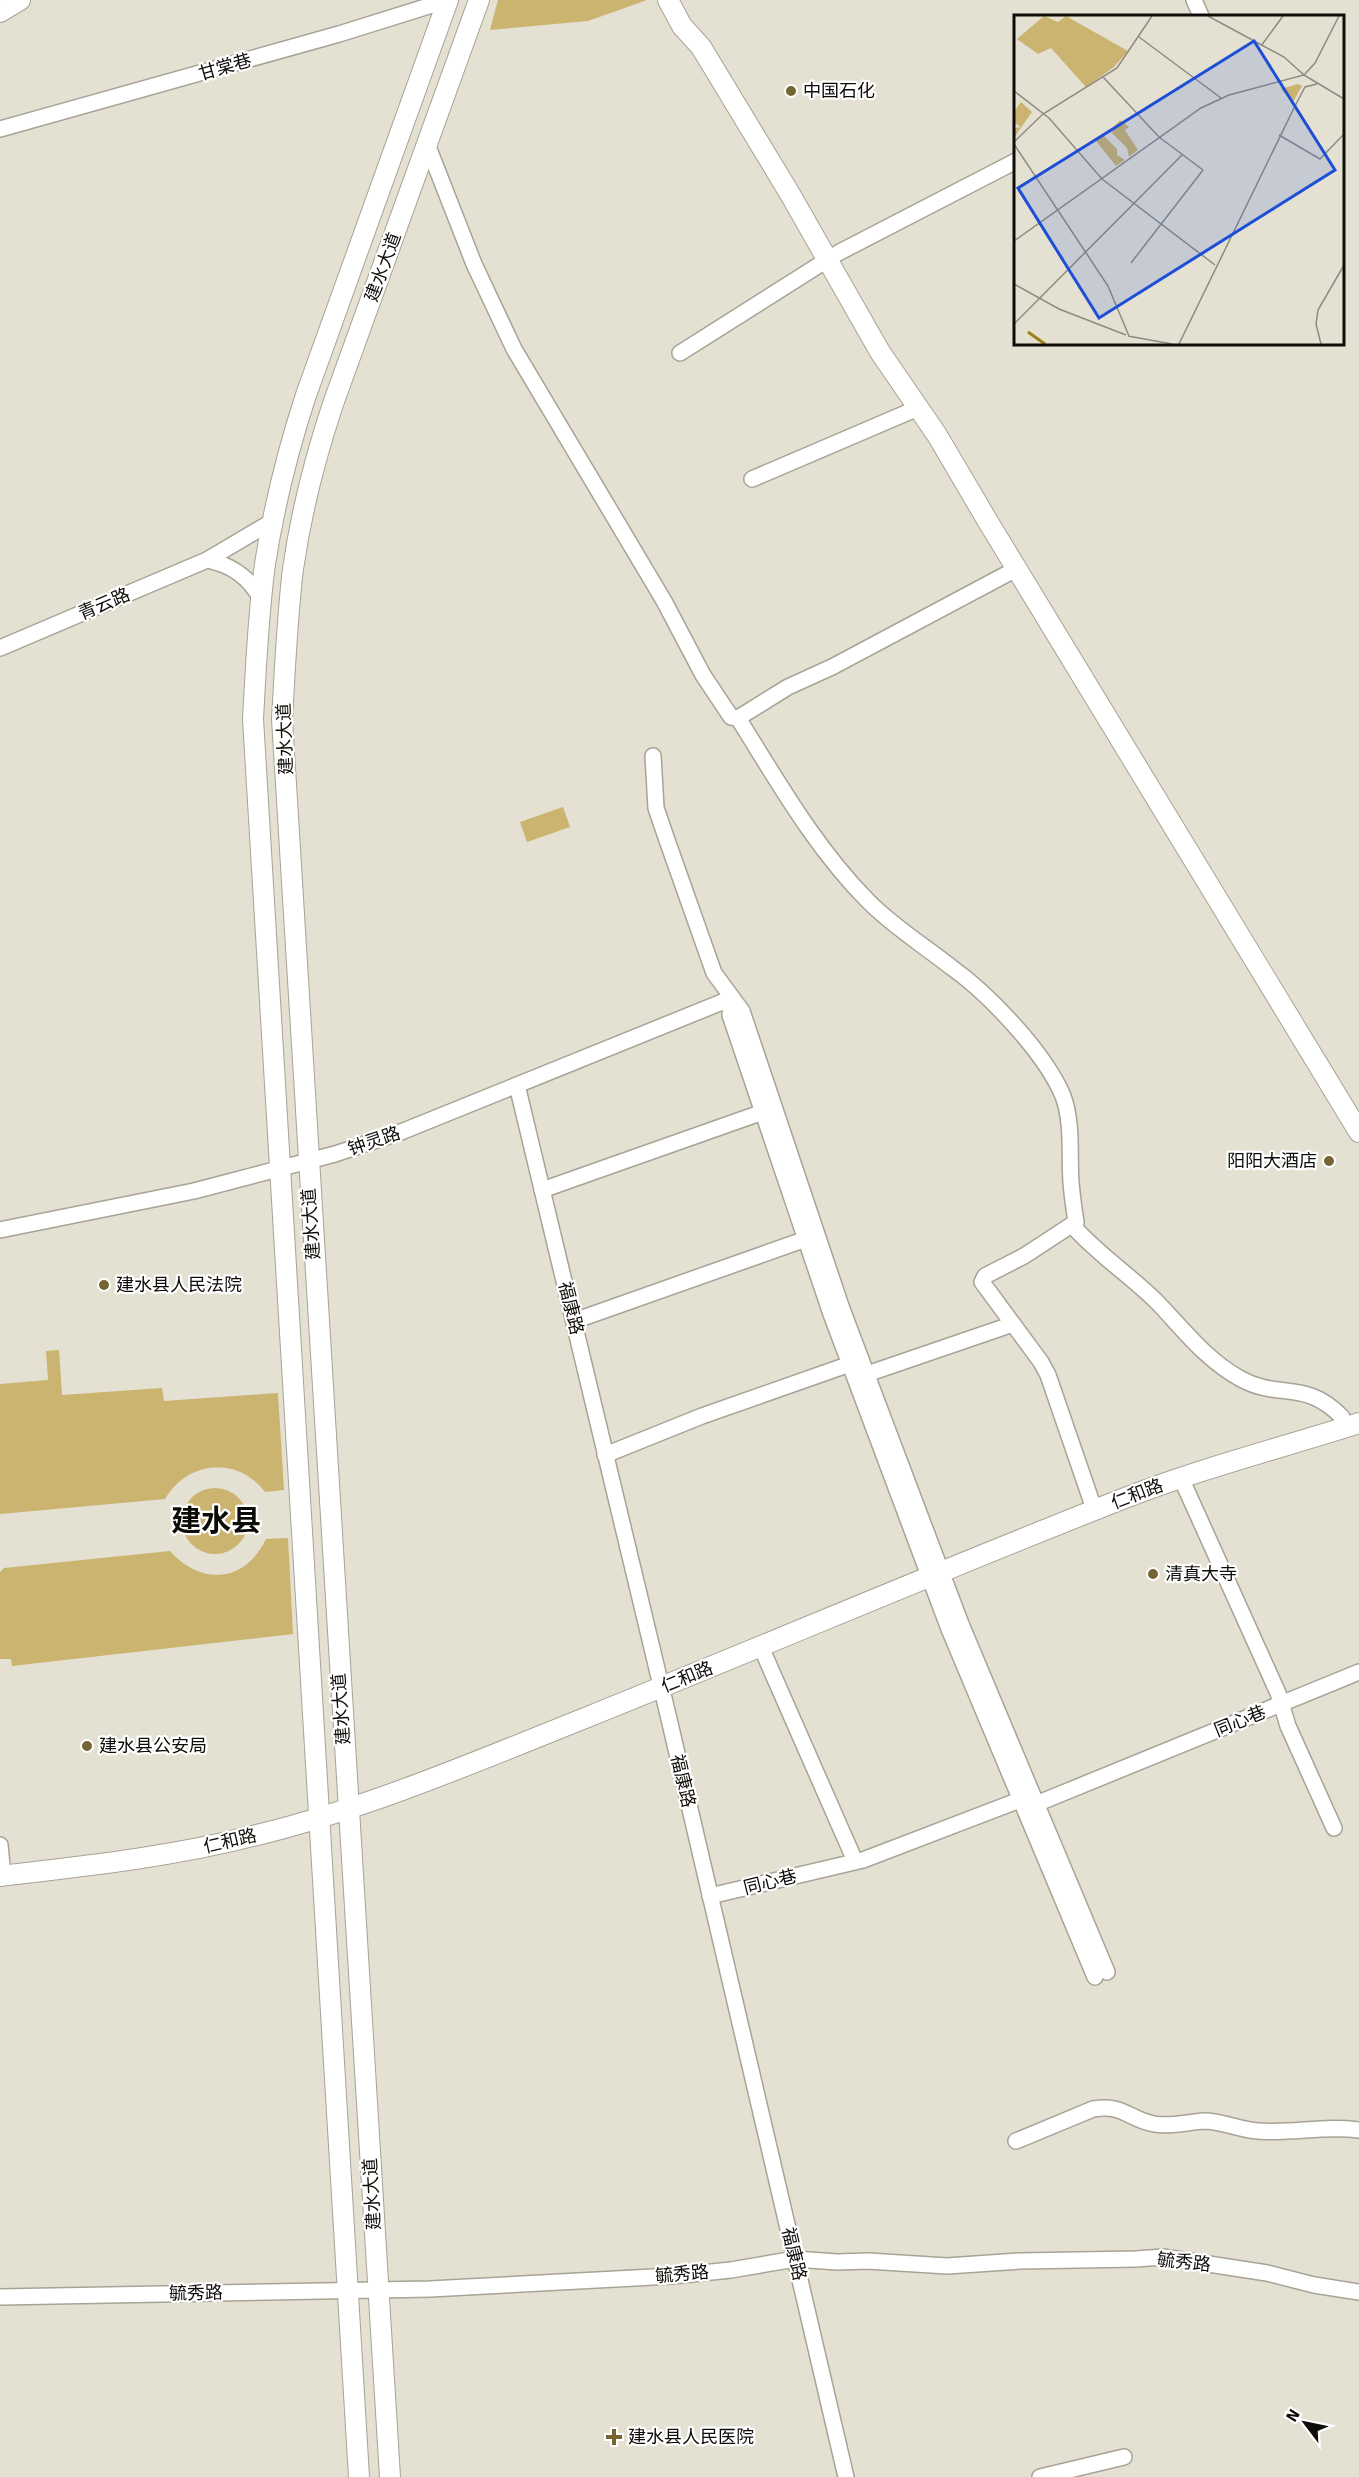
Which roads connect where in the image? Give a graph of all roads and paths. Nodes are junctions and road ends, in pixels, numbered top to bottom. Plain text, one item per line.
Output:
1 (20, 0) edge
2 (448, 0) edge
3 (479, 0) edge
4 (668, 0) edge
5 (681, 0) edge
6 (1194, 0) edge
7 (0, 12) edge
8 (1201, 15) edge
9 (0, 129) edge
10 (427, 144) junction
11 (1014, 162) edge
12 (833, 256) junction
13 (680, 353) dead end
14 (918, 408) junction
15 (752, 479) dead end
16 (273, 521) junction
17 (207, 560) junction
18 (1016, 569) junction
19 (261, 599) junction
20 (0, 648) edge
21 (1109, 710) junction
22 (738, 718) junction
23 (653, 756) dead end
24 (732, 998) junction
25 (517, 1085) junction
26 (1359, 1110) edge
27 (763, 1112) junction
28 (1359, 1132) edge
29 (307, 1162) junction
30 (279, 1170) junction
31 (542, 1190) junction
32 (1072, 1225) junction
33 (0, 1230) edge
34 (806, 1239) junction
35 (574, 1320) junction
36 (1013, 1324) junction
37 (850, 1364) junction
38 (867, 1374) junction
39 (1353, 1417) edge
40 (605, 1455) junction
41 (1181, 1478) junction
42 (1091, 1500) junction
43 (933, 1569) junction
44 (761, 1647) junction
45 (1359, 1672) edge
46 (659, 1681) junction
47 (1281, 1704) junction
48 (1030, 1799) junction
49 (348, 1802) junction
50 (320, 1811) junction
51 (1334, 1828) dead end
52 (855, 1862) junction
53 (1, 1864) edge
54 (710, 1896) junction
55 (1101, 1974) dead end
56 (1359, 2130) edge
57 (1016, 2141) dead end
58 (795, 2259) junction
59 (349, 2290) junction
60 (378, 2290) junction
61 (1359, 2292) edge
62 (0, 2297) edge
63 (1124, 2457) dead end
64 (359, 2477) edge
65 (390, 2477) edge
66 (846, 2477) edge
67 (1040, 2477) edge

1 - 7 main road
2 - 9 street, 甘棠巷
2 - 16 main road, 建水大道
3 - 10 main road, 建水大道
4 - 12 main road
5 - 12 main road
6 - 8 street
10 - 22 street
10 - 29 main road, 建水大道
11 - 12 street
12 - 13 street
12 - 14 main road
12 - 21 main road
14 - 15 street
14 - 18 main road
16 - 17 street, 青云路
16 - 19 main road, 建水大道
17 - 19 street
17 - 20 street, 青云路
18 - 21 main road
18 - 22 street
19 - 30 main road, 建水大道
21 - 26 main road
21 - 28 main road
22 - 32 street
23 - 24 street
24 - 25 street, 钟灵路
24 - 27 street
24 - 38 street
25 - 29 street, 钟灵路
25 - 31 street, 福康路
27 - 31 street
27 - 34 street
29 - 30 street, 钟灵路
29 - 49 main road, 建水大道
30 - 33 street, 钟灵路
30 - 50 main road, 建水大道
31 - 35 street, 福康路
32 - 36 street
32 - 39 street
34 - 35 street
34 - 37 street
35 - 40 street, 福康路
36 - 38 street
36 - 42 street
37 - 40 street
37 - 43 street
38 - 43 street
39 - 41 main road, 仁和路
39 - 42 main road, 仁和路
40 - 46 street, 福康路
41 - 43 main road, 仁和路
41 - 47 street, 同心巷
42 - 43 main road, 仁和路
43 - 44 main road, 仁和路
43 - 46 main road, 仁和路
43 - 48 street
44 - 46 main road, 仁和路
44 - 52 street
45 - 47 street
46 - 49 main road, 仁和路
46 - 54 street, 福康路
47 - 48 street, 同心巷
47 - 51 street
48 - 52 street, 同心巷
48 - 55 street
49 - 50 main road, 仁和路
49 - 60 main road, 建水大道
50 - 53 main road, 仁和路
50 - 59 main road, 建水大道
52 - 54 street, 同心巷
54 - 58 street, 福康路
56 - 57 street
58 - 60 street, 毓秀路
58 - 61 street, 毓秀路
58 - 66 street, 福康路
59 - 60 street, 毓秀路
59 - 62 street, 毓秀路
59 - 64 main road, 建水大道
60 - 65 main road, 建水大道
63 - 67 street

